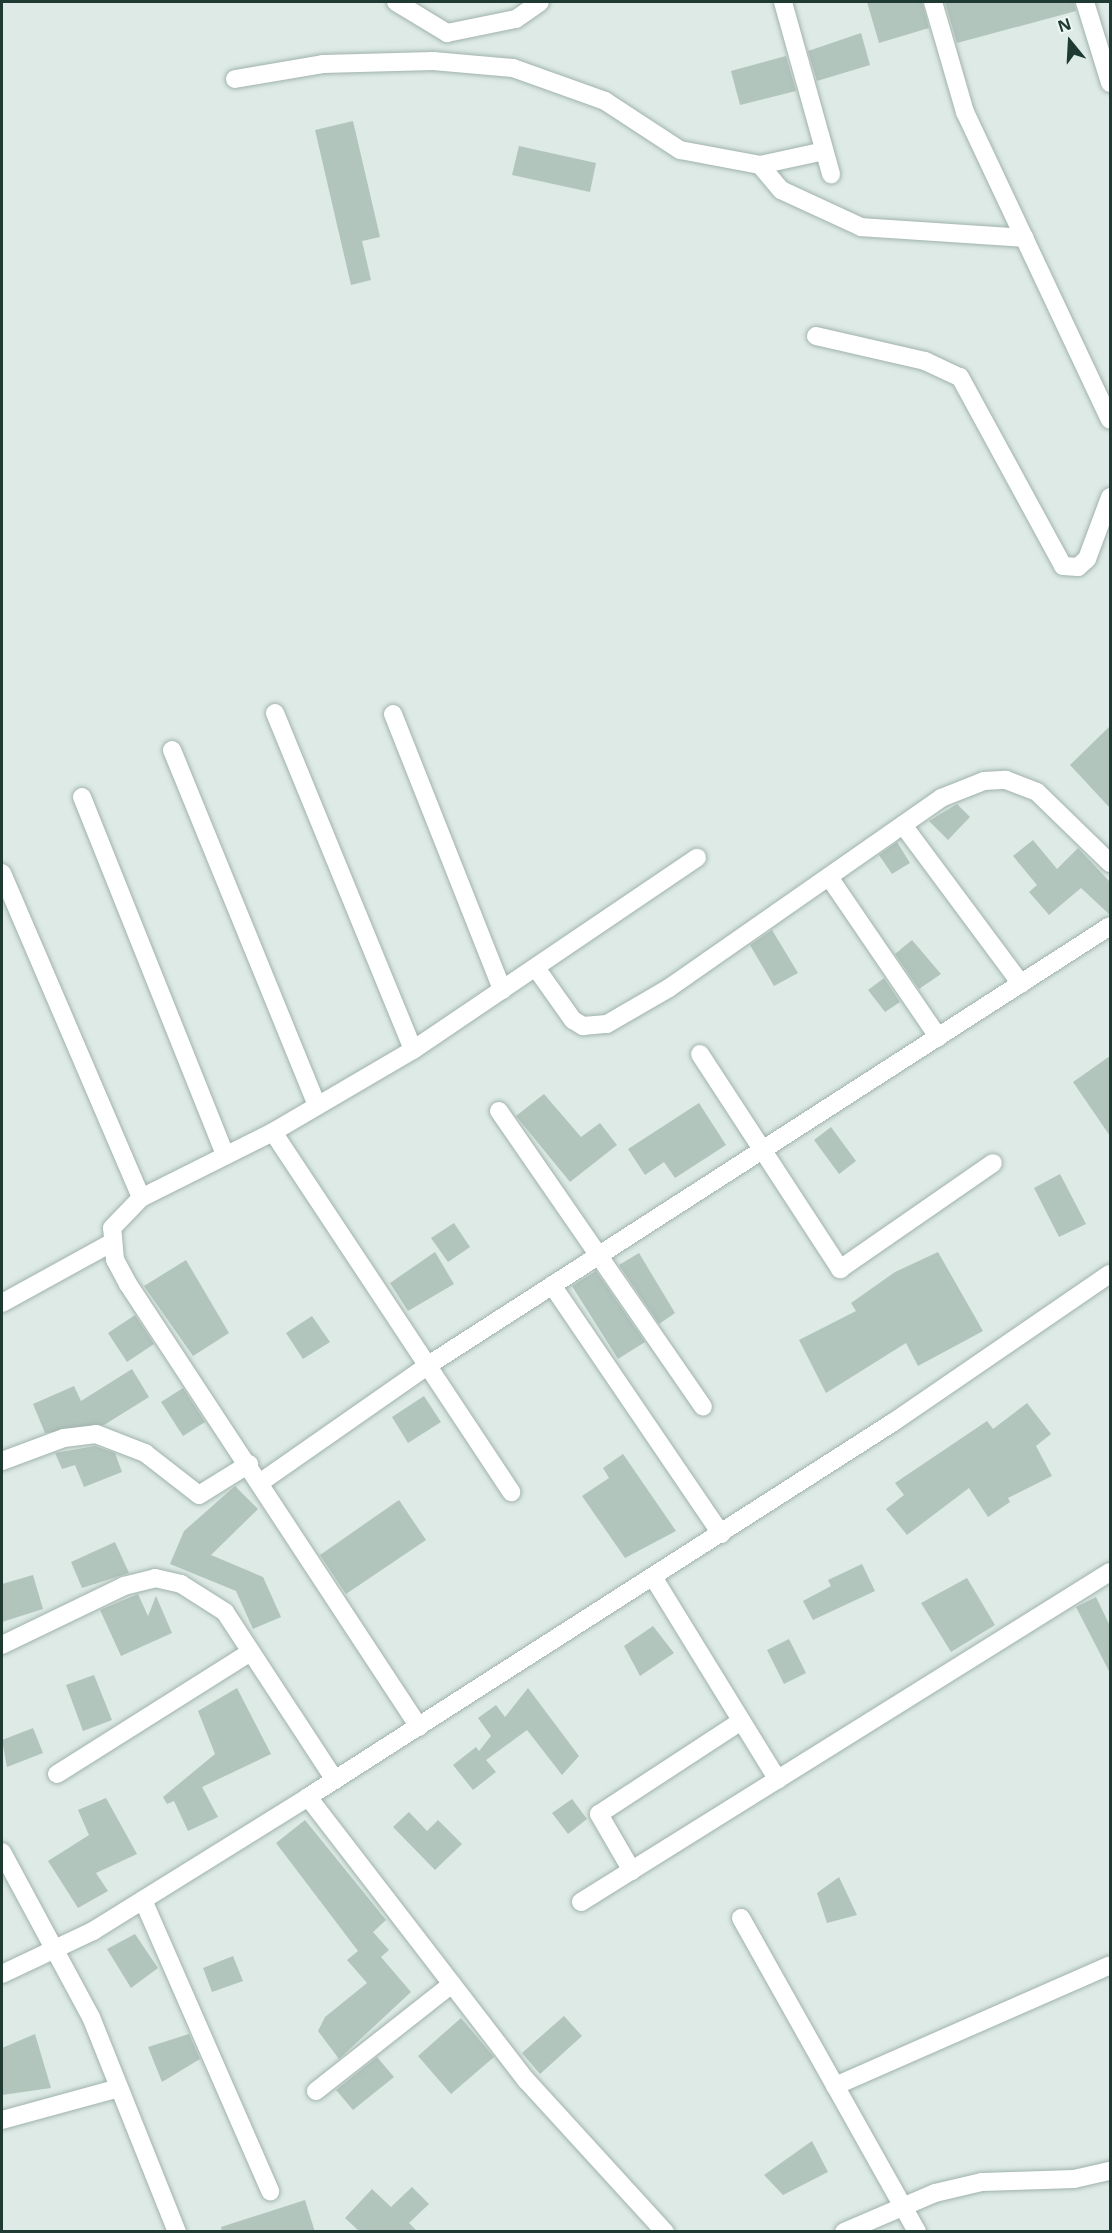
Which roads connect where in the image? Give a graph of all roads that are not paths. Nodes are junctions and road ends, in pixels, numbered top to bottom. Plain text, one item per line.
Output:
1 (396, 2) edge
2 (540, 2) edge
3 (783, 2) edge
4 (933, 2) edge
5 (1085, 2) edge
6 (235, 79) dead end
7 (1110, 83) edge
8 (825, 151) junction
9 (760, 165) junction
10 (831, 174) dead end
11 (1024, 238) junction
12 (816, 336) dead end
13 (1110, 420) edge
14 (1110, 497) edge
15 (275, 713) dead end
16 (393, 714) dead end
17 (172, 750) dead end
18 (82, 797) dead end
19 (903, 825) junction
20 (697, 858) dead end
21 (1110, 863) edge
22 (2, 873) edge
23 (829, 877) junction
24 (1110, 926) edge
25 (536, 968) junction
26 (1021, 984) junction
27 (501, 990) junction
28 (938, 1037) junction
29 (413, 1050) junction
30 (699, 1054) dead end
31 (317, 1106) junction
32 (499, 1111) dead end
33 (273, 1132) junction
34 (760, 1152) junction
35 (225, 1155) junction
36 (993, 1163) dead end
37 (141, 1197) junction
38 (111, 1243) junction
39 (599, 1255) junction
40 (1110, 1274) edge
41 (552, 1285) junction
42 (2, 1303) edge
43 (428, 1366) junction
44 (703, 1407) dead end
45 (2, 1461) edge
46 (249, 1464) junction
47 (261, 1482) junction
48 (511, 1492) dead end
49 (721, 1534) junction
50 (1110, 1572) edge
51 (653, 1577) junction
52 (2, 1645) edge
53 (251, 1652) junction
54 (741, 1721) junction
55 (419, 1727) junction
56 (57, 1774) dead end
57 (335, 1780) junction
58 (778, 1780) junction
59 (308, 1797) junction
60 (2, 1852) edge
61 (632, 1871) junction
62 (142, 1900) junction
63 (581, 1902) dead end
64 (741, 1918) dead end
65 (58, 1949) junction
66 (1110, 1965) edge
67 (2, 1974) edge
68 (452, 1984) junction
69 (836, 2086) junction
70 (119, 2088) junction
71 (316, 2091) dead end
72 (2, 2120) edge
73 (1110, 2171) edge
74 (270, 2191) dead end
75 (903, 2205) junction
76 (177, 2232) edge
77 (665, 2232) edge
78 (844, 2232) edge
79 (917, 2232) edge

1 - 2 street
3 - 8 street
4 - 11 street
5 - 7 street
6 - 9 street
8 - 9 street
8 - 10 street
9 - 11 street
11 - 13 street
12 - 14 street
15 - 29 street
16 - 27 street
17 - 31 street
18 - 35 street
19 - 21 street
19 - 23 street
19 - 26 street
20 - 25 street
22 - 37 street
23 - 25 street
23 - 28 street
24 - 26 street
25 - 27 street
26 - 28 street
27 - 29 street
28 - 34 street
29 - 31 street
30 - 34 street
31 - 33 street
32 - 39 street
33 - 35 street
33 - 43 street
34 - 36 street
34 - 39 street
35 - 37 street
37 - 38 street
38 - 42 street
38 - 46 street
39 - 41 street
39 - 44 street
40 - 49 street
41 - 43 street
41 - 49 street
43 - 47 street
43 - 48 street
45 - 46 street
46 - 47 street
47 - 55 street
49 - 51 street
50 - 58 street
51 - 54 street
51 - 55 street
52 - 53 street
53 - 56 street
53 - 57 street
54 - 58 street
54 - 61 street
55 - 57 street
57 - 59 street
58 - 61 street
59 - 62 street
59 - 68 street
60 - 65 street
61 - 63 street
62 - 65 street
62 - 74 street
64 - 69 street
65 - 67 street
65 - 70 street
66 - 69 street
68 - 71 street
68 - 77 street
69 - 75 street
70 - 72 street
70 - 76 street
73 - 75 street
75 - 78 street
75 - 79 street

